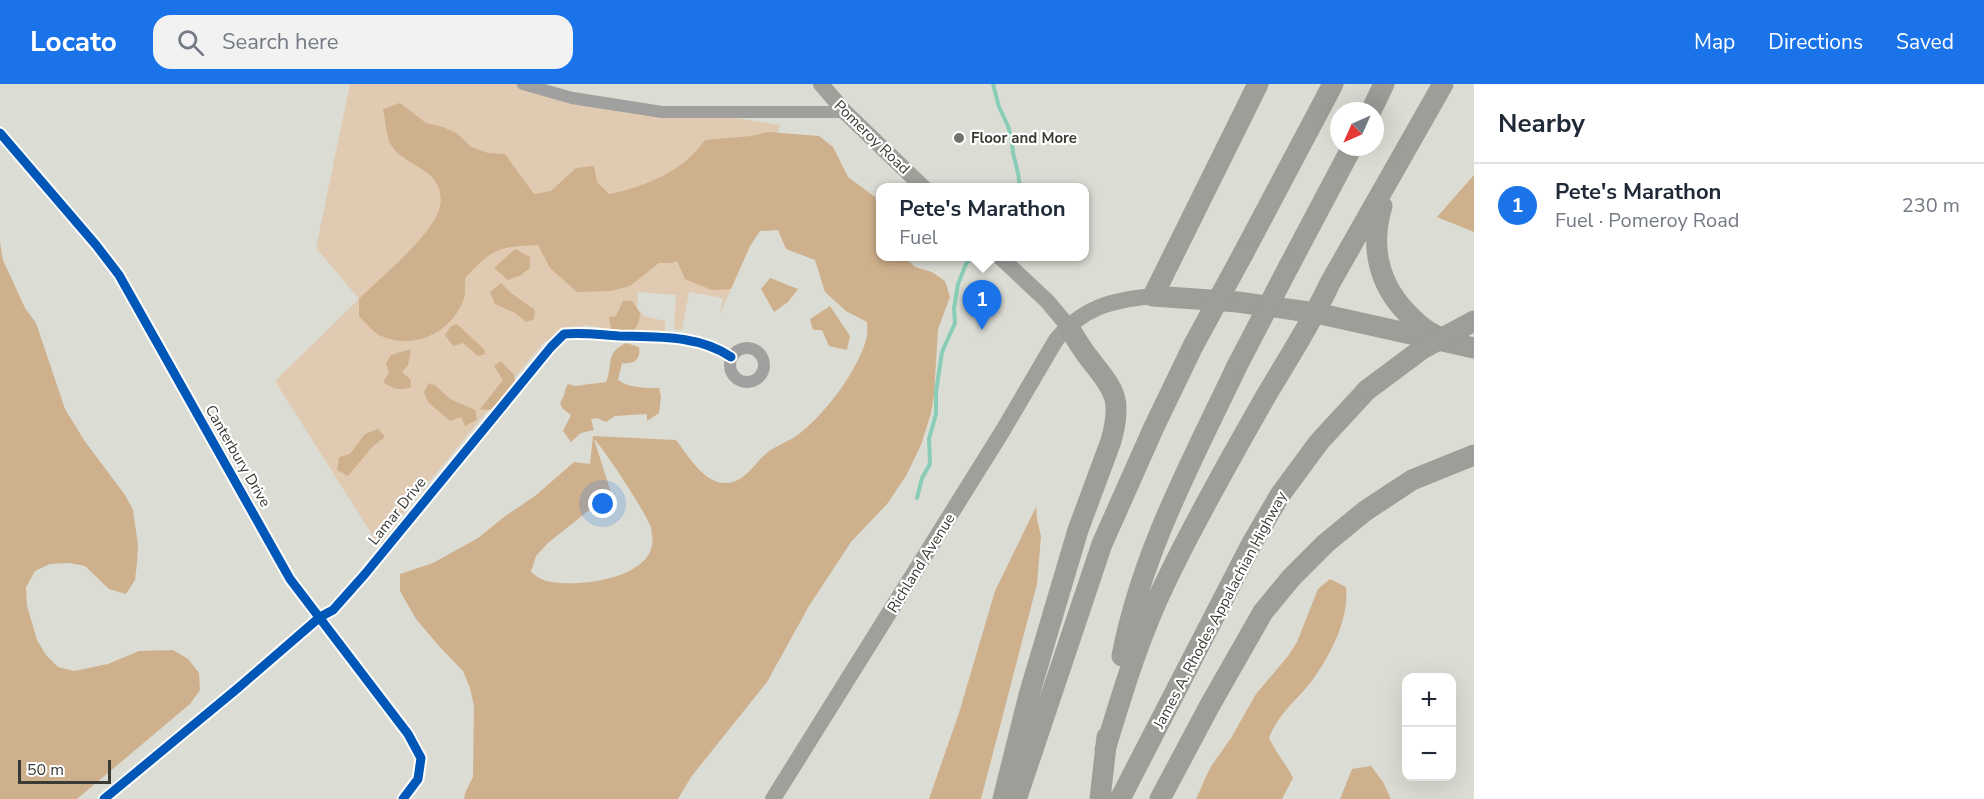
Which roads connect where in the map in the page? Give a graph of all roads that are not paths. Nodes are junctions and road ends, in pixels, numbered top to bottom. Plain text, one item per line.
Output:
1 (523, 84) edge
2 (821, 84) edge
3 (1258, 84) edge
4 (1333, 84) edge
5 (1384, 84) edge
6 (1443, 84) edge
7 (1375, 102) edge
8 (845, 112) junction
9 (0, 133) edge
10 (1347, 156) edge
11 (1389, 182) junction
12 (919, 183) edge
13 (1004, 261) edge
14 (1153, 296) junction
15 (1316, 314) junction
16 (1474, 321) edge
17 (1068, 326) junction
18 (1451, 343) junction
19 (1474, 348) edge
20 (731, 357) dead end
21 (1474, 455) edge
22 (320, 617) junction
23 (1105, 750) junction
24 (104, 799) edge
25 (403, 799) edge
26 (773, 799) edge
27 (1003, 799) edge
28 (1016, 799) edge
29 (1100, 799) edge
30 (1120, 799) edge
31 (1160, 799) edge

1 - 8 street
2 - 8 main road, Pomeroy Road
3 - 14 highway
4 - 28 highway, bridge
5 - 7 highway
6 - 11 highway
8 - 12 main road, Pomeroy Road
9 - 22 street, Canterbury Drive
10 - 23 highway, bridge
11 - 15 highway
11 - 18 highway
13 - 17 main road
14 - 15 highway
14 - 17 main road
15 - 18 highway
15 - 23 highway
16 - 30 highway, James A. Rhodes Appalachian Highway, bridge
17 - 26 main road, Richland Avenue
17 - 27 highway
18 - 19 highway
20 - 22 street, Lamar Drive
21 - 31 highway
22 - 24 street, Lamar Drive
22 - 25 street, Canterbury Drive
23 - 29 highway

